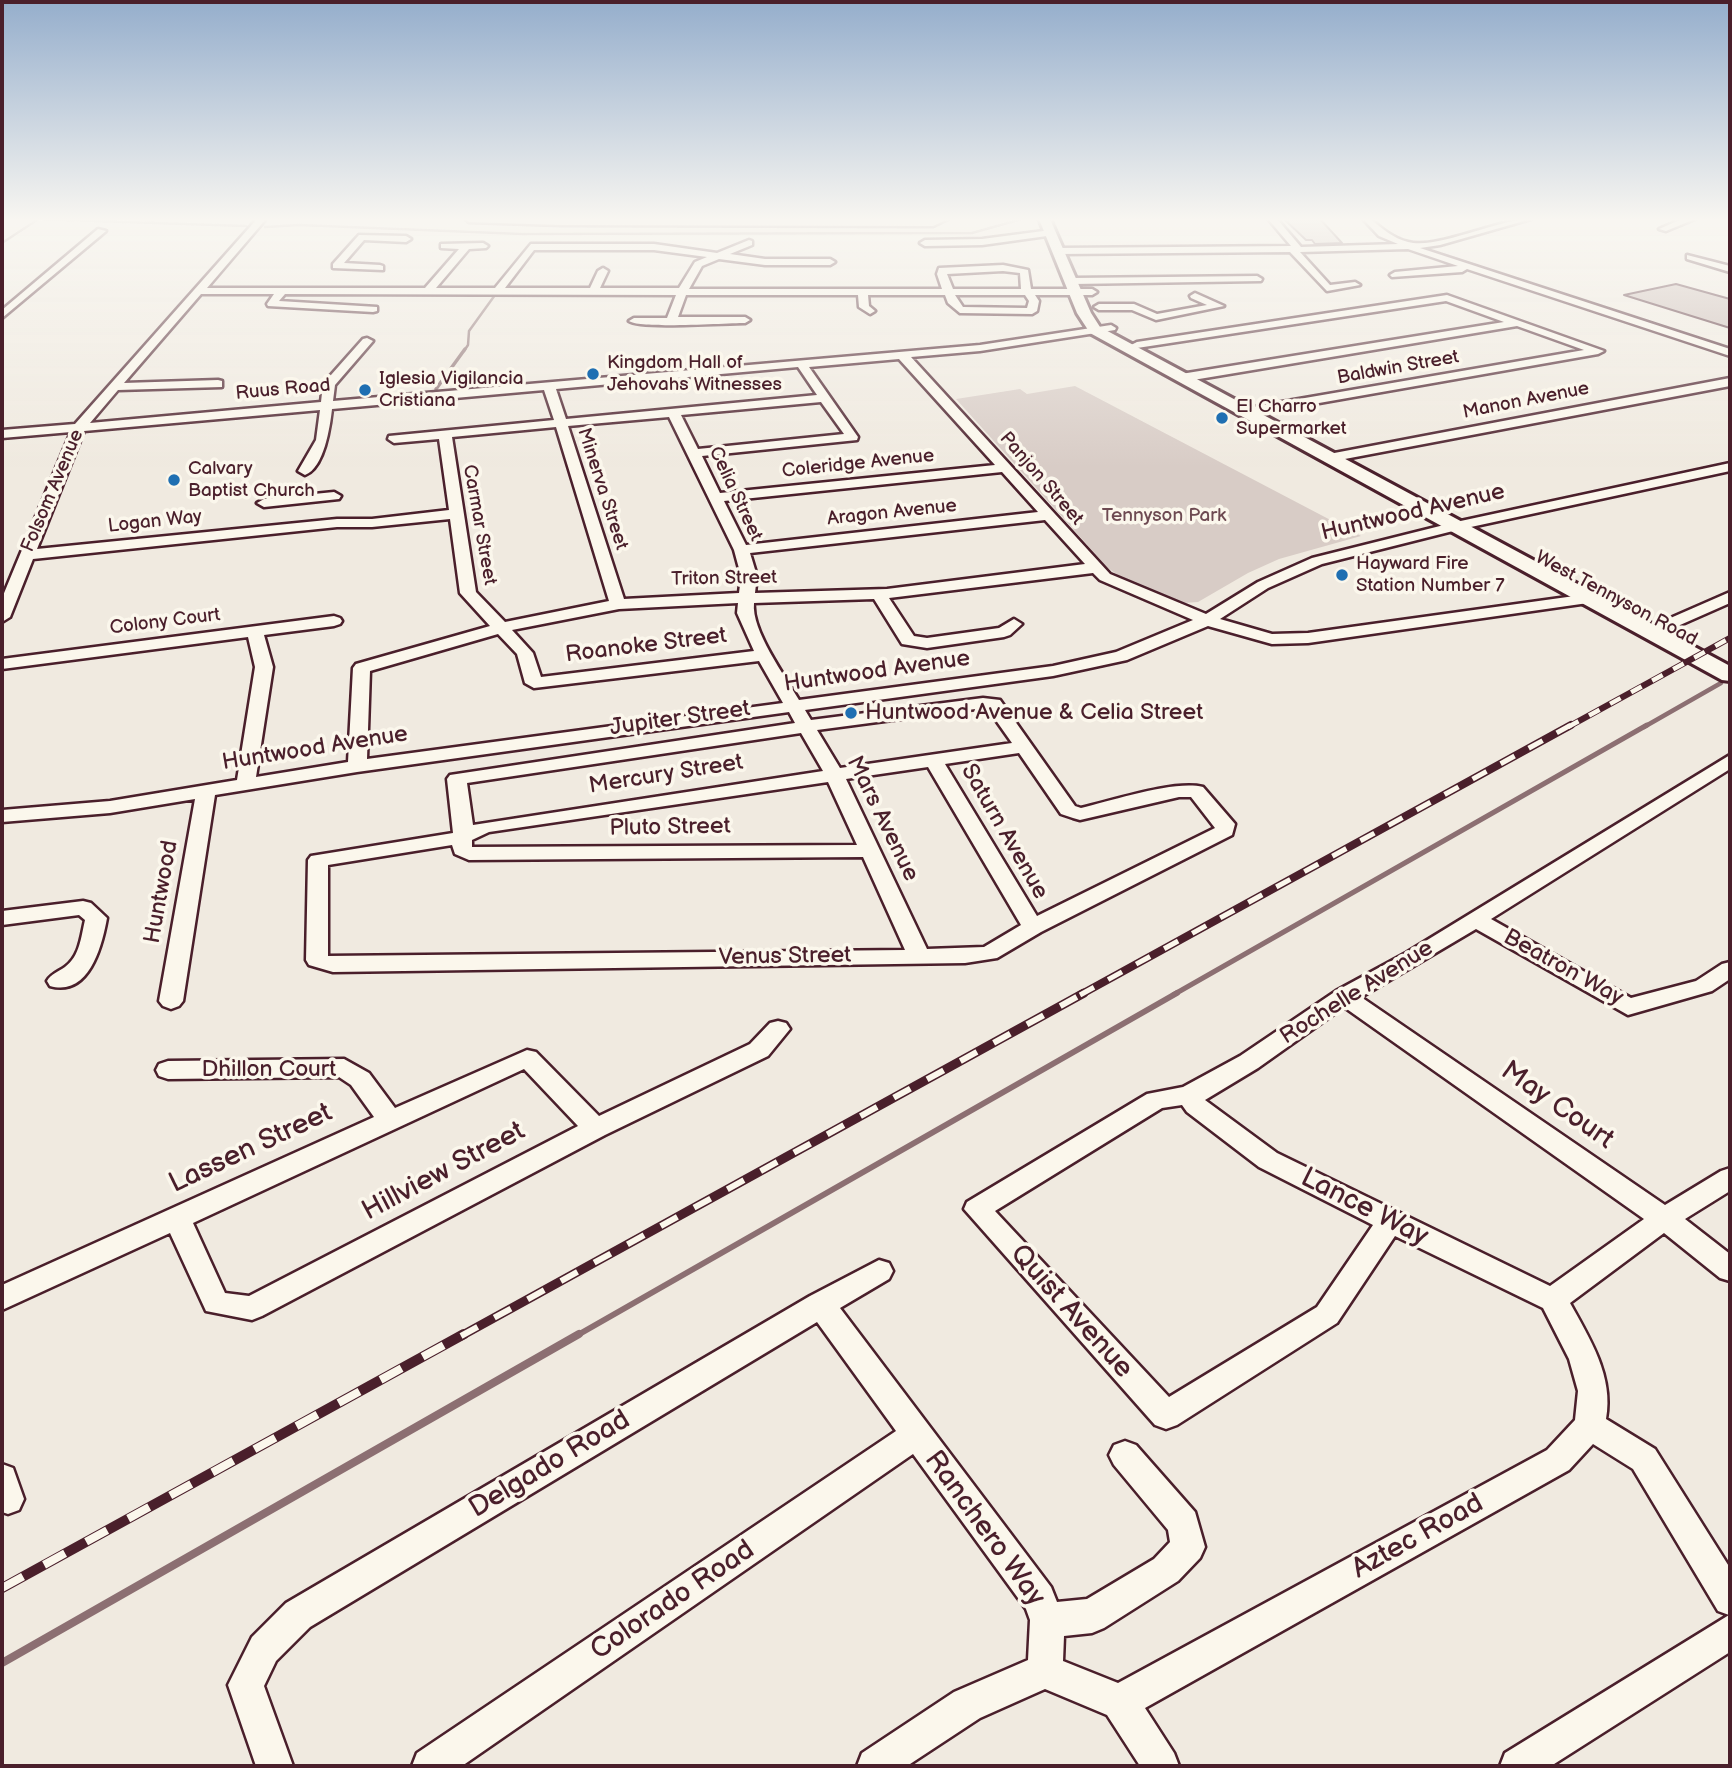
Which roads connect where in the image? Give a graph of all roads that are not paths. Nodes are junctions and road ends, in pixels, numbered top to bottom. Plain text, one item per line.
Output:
1 (18, 302) edge
2 (189, 302) edge
3 (274, 302) edge
4 (678, 302) edge
5 (864, 302) edge
6 (955, 302) edge
7 (1034, 302) edge
8 (1079, 302) edge
9 (1096, 302) edge
10 (1208, 302) edge
11 (1424, 302) edge
12 (1457, 302) edge
13 (1576, 302) edge
14 (1099, 307) junction
15 (373, 309) dead end
16 (870, 311) dead end
17 (2, 315) edge
18 (745, 320) dead end
19 (634, 321) dead end
20 (671, 321) junction
21 (1518, 323) junction
22 (1111, 328) junction
23 (1095, 330) junction
24 (367, 341) dead end
25 (1137, 345) junction
26 (1726, 349) edge
27 (902, 355) junction
28 (801, 364) junction
29 (1188, 377) junction
30 (1730, 382) edge
31 (218, 384) dead end
32 (549, 386) junction
33 (114, 387) junction
34 (825, 398) junction
35 (325, 406) junction
36 (1252, 411) junction
37 (674, 413) junction
38 (561, 423) junction
39 (79, 427) junction
40 (2, 434) edge
41 (445, 434) junction
42 (394, 439) dead end
43 (695, 453) junction
44 (1336, 456) junction
45 (1730, 467) edge
46 (1005, 468) junction
47 (304, 471) dead end
48 (334, 496) dead end
49 (715, 498) junction
50 (302, 500) junction
51 (264, 503) dead end
52 (456, 514) junction
53 (1046, 515) junction
54 (1464, 525) junction
55 (301, 526) junction
56 (741, 550) junction
57 (25, 555) junction
58 (1094, 568) junction
59 (878, 594) junction
60 (1730, 597) edge
61 (1589, 598) junction
62 (747, 599) junction
63 (618, 604) junction
64 (2, 617) edge
65 (1206, 620) junction
66 (334, 621) dead end
67 (1014, 624) dead end
68 (1665, 626) junction
69 (502, 628) junction
70 (255, 632) junction
71 (1702, 653) junction
72 (764, 654) junction
73 (1730, 661) edge
74 (2, 664) edge
75 (1730, 675) edge
76 (534, 683) joint
77 (795, 708) junction
78 (808, 726) junction
79 (1023, 747) junction
80 (934, 761) junction
81 (1730, 761) edge
82 (357, 766) junction
83 (834, 774) junction
84 (246, 783) junction
85 (206, 791) junction
86 (2, 816) edge
87 (465, 846) junction
88 (872, 851) junction
89 (2, 918) edge
90 (1475, 919) junction
91 (1033, 927) junction
92 (919, 955) junction
93 (317, 960) joint
94 (1730, 969) edge
95 (58, 981) dead end
96 (1344, 996) junction
97 (171, 1001) dead end
98 (778, 1029) dead end
99 (168, 1070) dead end
100 (1189, 1095) junction
101 (389, 1119) junction
102 (596, 1128) junction
103 (1730, 1178) edge
104 (977, 1209) joint
105 (177, 1218) junction
106 (1664, 1219) junction
107 (1390, 1222) junction
108 (1730, 1270) edge
109 (879, 1271) dead end
110 (2, 1298) edge
111 (1553, 1300) junction
112 (820, 1304) junction
113 (1589, 1424) junction
114 (915, 1435) junction
115 (1125, 1455) dead end
116 (1730, 1599) edge
117 (1048, 1619) junction
118 (1730, 1632) edge
119 (1045, 1671) junction
120 (1120, 1702) junction
121 (274, 1766) edge
122 (430, 1766) edge
123 (875, 1766) edge
124 (1161, 1766) edge
125 (1518, 1766) edge

1 - 17 street
2 - 33 street, Folsom Avenue
3 - 15 street
4 - 20 street
5 - 16 street
6 - 7 street
8 - 23 main road, West Tennyson Road
9 - 14 main road, West Tennyson Road
10 - 14 street
11 - 25 street
12 - 21 street
13 - 26 street
14 - 22 main road, West Tennyson Road
18 - 20 street
19 - 20 street
21 - 29 street
21 - 36 street, Baldwin Street
22 - 23 street, Ruus Road
22 - 25 main road, West Tennyson Road
23 - 27 street, Ruus Road
23 - 29 main road, West Tennyson Road
24 - 35 street
25 - 29 main road, West Tennyson Road
27 - 28 street, Ruus Road
27 - 46 street, Panjon Street
28 - 32 street, Ruus Road
28 - 34 street
29 - 36 main road, West Tennyson Road
30 - 44 street, Manon Avenue
31 - 33 street
32 - 35 street, Ruus Road
32 - 38 street, Minerva Street
33 - 39 street, Folsom Avenue
34 - 37 street
34 - 43 street
35 - 39 street, Ruus Road
35 - 47 street
36 - 44 main road, West Tennyson Road
37 - 38 street
37 - 43 street, Celia Street
38 - 41 street
38 - 63 street, Minerva Street
39 - 40 street, Ruus Road
39 - 57 street, Folsom Avenue
41 - 42 street
41 - 52 street, Carmar Street
43 - 49 street, Celia Street
44 - 54 main road, West Tennyson Road
45 - 54 street, Huntwood Avenue
46 - 49 street, Coleridge Avenue
46 - 53 street, Panjon Street
48 - 50 street
49 - 56 street, Celia Street
50 - 51 street
50 - 55 street
52 - 55 street, Logan Way
52 - 69 street, Carmar Street
53 - 56 street, Aragon Avenue
53 - 58 street, Panjon Street
54 - 61 main road, West Tennyson Road
54 - 65 street, Huntwood Avenue
54 - 68 main road, West Tennyson Road
55 - 57 street, Logan Way
56 - 62 street, Celia Street
57 - 64 street, Folsom Avenue
58 - 59 street, Triton Street
58 - 65 street, Panjon Street
59 - 62 street, Triton Street
59 - 67 street
60 - 68 street
61 - 65 street, Panjon Street
61 - 71 main road, West Tennyson Road
62 - 63 street, Triton Street
62 - 72 street, Celia Street
63 - 69 street, Triton Street
65 - 77 street, Huntwood Avenue
66 - 70 street, Colony Court
68 - 71 main road, West Tennyson Road
69 - 76 street, Carmar Street
69 - 82 street, Triton Street
70 - 74 street, Colony Court
70 - 84 street
71 - 73 main road
71 - 75 main road
72 - 76 street, Roanoke Street
72 - 77 street, Celia Street
77 - 78 street, Mars Avenue
77 - 82 street, Huntwood Avenue
78 - 79 street, Jupiter Street
78 - 83 street, Mars Avenue
78 - 87 street, Jupiter Street
79 - 80 street, Mercury Street
79 - 91 street, Venus Street
80 - 83 street, Mercury Street
80 - 91 street, Saturn Avenue
81 - 90 street, Rochelle Avenue
82 - 84 street, Huntwood Avenue
83 - 87 street, Mercury Street
83 - 88 street, Mars Avenue
84 - 85 street, Huntwood Avenue
85 - 86 street, Huntwood Avenue
85 - 97 street, Huntwood
87 - 88 street, Pluto Street
87 - 93 street, Mercury Street
88 - 92 street, Mars Avenue
89 - 95 street
90 - 94 street, Beatron Way
90 - 96 street, Rochelle Avenue
91 - 92 street, Venus Street
92 - 93 street, Venus Street
96 - 100 street, Rochelle Avenue
96 - 106 street, May Court
98 - 102 street, Hillview Street
99 - 101 street, Dhillon Court
100 - 104 street, Rochelle Avenue
100 - 107 street, Lance Way
101 - 102 street, Lassen Street
101 - 105 street, Lassen Street
102 - 105 street, Hillview Street
103 - 106 street
104 - 107 street, Quist Avenue
105 - 110 street, Lassen Street
106 - 108 street, May Court
106 - 111 street
107 - 111 street, Lance Way
109 - 112 street, Delgado Road
111 - 113 street
112 - 114 street, Ranchero Way
112 - 121 street, Delgado Road
113 - 116 street
113 - 120 street, Aztec Road
114 - 117 street, Ranchero Way
114 - 122 street, Colorado Road
115 - 117 street
117 - 119 street, Ranchero Way
118 - 125 street
119 - 120 street
119 - 123 street
120 - 124 street

